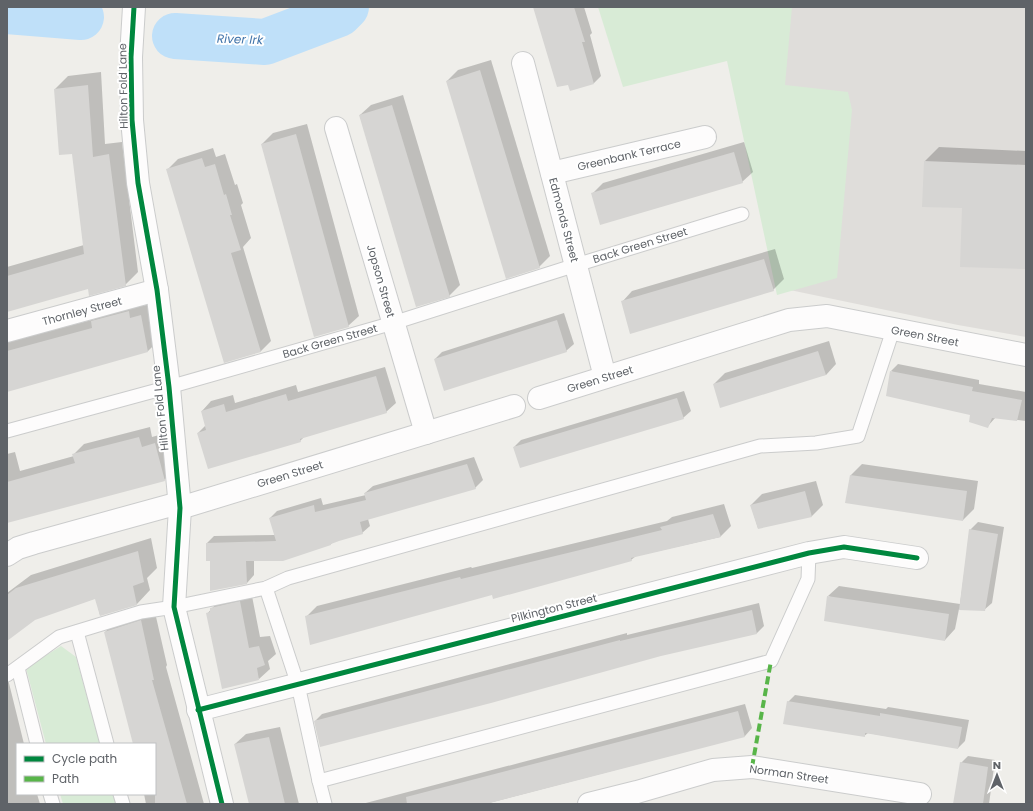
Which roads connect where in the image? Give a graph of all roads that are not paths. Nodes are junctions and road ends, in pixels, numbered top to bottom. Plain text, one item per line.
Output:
1 (134, 7) edge
2 (523, 63) dead end
3 (336, 128) dead end
4 (705, 137) dead end
5 (552, 173) junction
6 (742, 214) dead end
7 (576, 265) junction
8 (156, 290) junction
9 (394, 323) junction
10 (893, 330) junction
11 (7, 331) edge
12 (1026, 355) edge
13 (606, 377) junction
14 (169, 387) junction
15 (539, 398) dead end
16 (514, 406) dead end
17 (7, 431) edge
18 (426, 433) junction
19 (179, 505) junction
20 (809, 553) junction
21 (7, 556) edge
22 (917, 558) dead end
23 (266, 588) junction
24 (174, 607) junction
25 (77, 632) junction
26 (12, 672) edge
27 (298, 684) junction
28 (198, 710) junction
29 (37, 743) edge
30 (107, 743) edge
31 (319, 781) junction
32 (920, 794) dead end
33 (638, 798) edge
34 (222, 804) edge
35 (325, 804) edge
36 (589, 804) edge

1 - 8 street, Hilton Fold Lane
2 - 5 street, Edmonds Street
3 - 9 street, Jopson Street
4 - 5 street, Greenbank Terrace
5 - 7 street, Edmonds Street
6 - 7 lane, Back Green Street
7 - 9 lane, Back Green Street
7 - 13 street, Edmonds Street
8 - 11 street, Thornley Street
8 - 14 street, Hilton Fold Lane
9 - 14 lane, Back Green Street
9 - 18 street, Jopson Street
10 - 12 street, Green Street
10 - 13 street, Green Street
10 - 23 lane
13 - 15 street, Green Street
14 - 17 lane, Back Green Street
14 - 19 street, Hilton Fold Lane
16 - 18 street, Green Street
18 - 19 street, Green Street
19 - 21 street, Green Street
19 - 24 street, Hilton Fold Lane
20 - 22 street, Pilkington Street
20 - 27 street, Pilkington Street
20 - 31 lane
23 - 24 lane
23 - 27 lane
24 - 25 lane
24 - 28 street, Hilton Fold Lane
25 - 26 lane
25 - 30 lane
26 - 29 lane
27 - 28 street, Pilkington Street
27 - 31 lane
28 - 34 street, Hilton Fold Lane
31 - 35 lane
32 - 33 street, Norman Street
33 - 36 street, Norman Street

